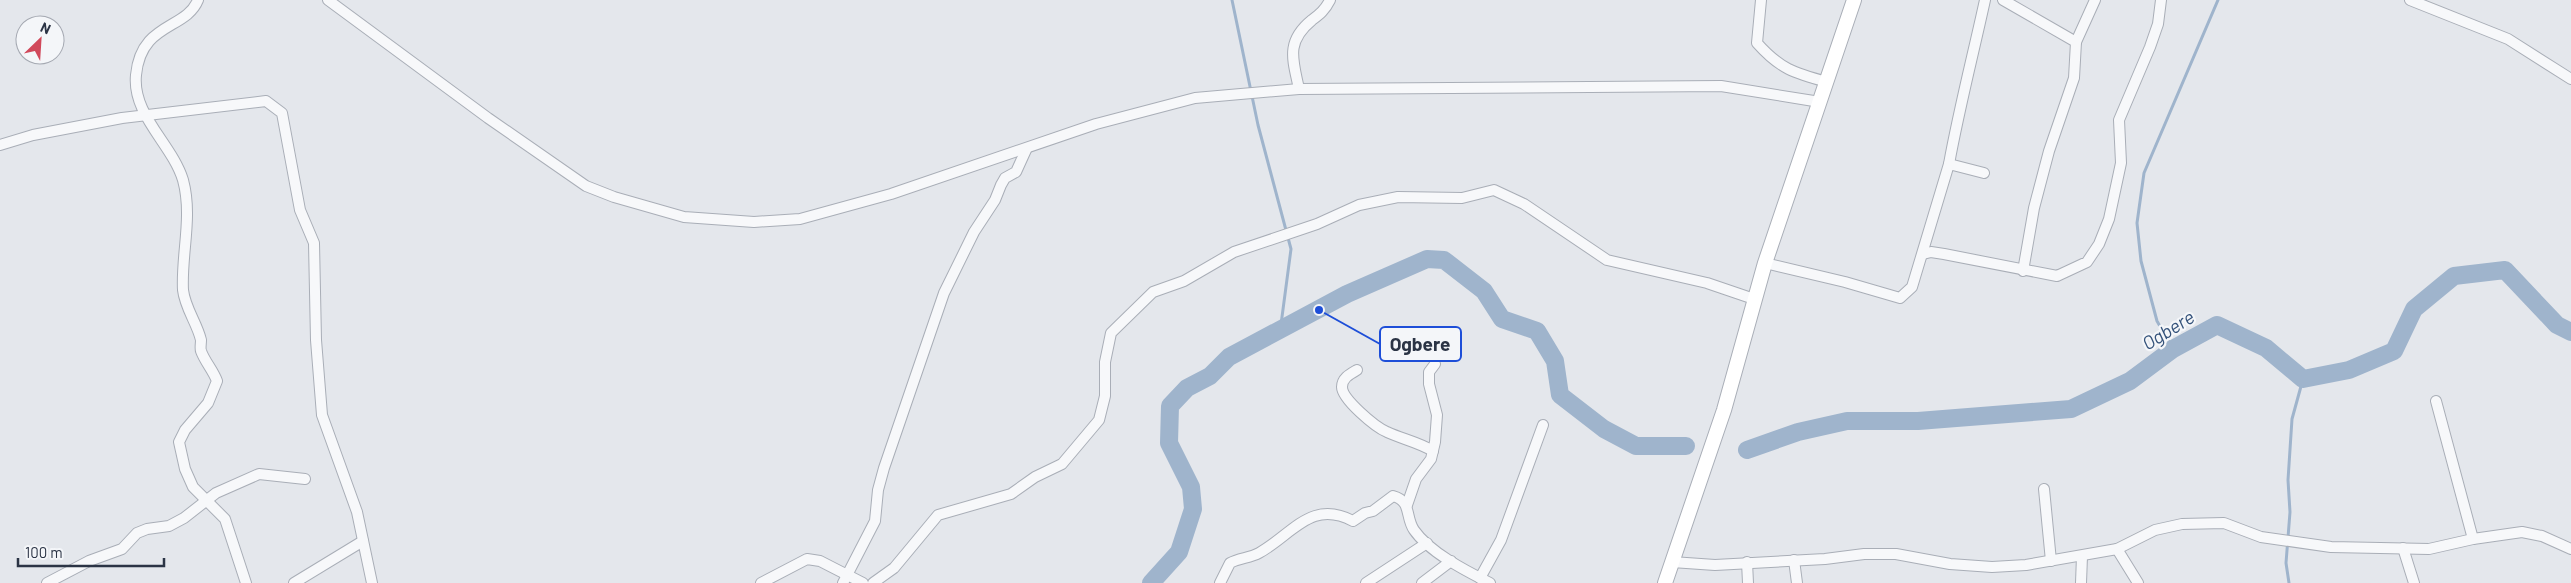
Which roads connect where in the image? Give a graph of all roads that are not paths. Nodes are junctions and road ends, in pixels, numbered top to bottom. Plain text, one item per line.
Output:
1 (198, 0) edge
2 (328, 0) edge
3 (1330, 0) edge
4 (1761, 0) edge
5 (1854, 0) edge
6 (1985, 0) edge
7 (2003, 0) edge
8 (2094, 0) edge
9 (2161, 0) edge
10 (2410, 0) edge
11 (2076, 42) junction
12 (2571, 79) edge
13 (1827, 82) junction
14 (1300, 89) junction
15 (1820, 102) junction
16 (146, 116) junction
17 (0, 145) edge
18 (1026, 150) junction
19 (1949, 164) junction
20 (1984, 173) dead end
21 (1923, 254) junction
22 (1764, 263) junction
23 (2024, 271) junction
24 (1754, 299) junction
25 (1435, 364) dead end
26 (1357, 370) dead end
27 (2436, 401) dead end
28 (1543, 425) dead end
29 (1433, 451) junction
30 (305, 479) dead end
31 (2044, 489) dead end
32 (206, 500) junction
33 (1407, 505) junction
34 (2473, 538) junction
35 (363, 541) junction
36 (1427, 543) junction
37 (2403, 548) junction
38 (2568, 548) edge
39 (2117, 549) junction
40 (2082, 556) junction
41 (2571, 557) edge
42 (1794, 560) junction
43 (1451, 561) junction
44 (2051, 561) junction
45 (1672, 562) junction
46 (1747, 562) junction
47 (845, 578) edge
48 (1485, 581) edge
49 (47, 583) edge
50 (246, 583) edge
51 (294, 583) edge
52 (372, 583) edge
53 (761, 583) edge
54 (863, 583) edge
55 (873, 583) edge
56 (1220, 583) edge
57 (1366, 583) edge
58 (1422, 583) edge
59 (1665, 583) edge
60 (1748, 583) edge
61 (1797, 583) edge
62 (2081, 583) edge
63 (2138, 583) edge
64 (2414, 583) edge

1 - 16 street
2 - 18 street
3 - 14 street
4 - 13 street
5 - 13 main road
6 - 19 street
7 - 11 street
8 - 11 street
9 - 23 street
10 - 12 street
11 - 23 street
13 - 15 main road
14 - 15 street
14 - 18 street
15 - 22 main road
16 - 17 street
16 - 32 street
16 - 35 street
18 - 47 street
19 - 20 street
19 - 21 street
21 - 22 street
21 - 23 street
22 - 24 main road
24 - 45 main road
24 - 55 street
25 - 29 street
26 - 29 street
27 - 34 street
28 - 48 street
29 - 33 street
30 - 32 street
31 - 44 street
32 - 49 street
32 - 50 street
33 - 36 street
33 - 56 street
34 - 37 street
34 - 38 street
35 - 51 street
35 - 52 street
36 - 43 street
36 - 57 street
37 - 39 street
37 - 64 street
38 - 41 street
39 - 40 street
39 - 63 street
40 - 44 street
40 - 62 street
42 - 44 street
42 - 46 street
42 - 61 street
43 - 48 street
43 - 58 street
45 - 46 street
45 - 59 main road
46 - 60 street
47 - 53 street
47 - 54 street

